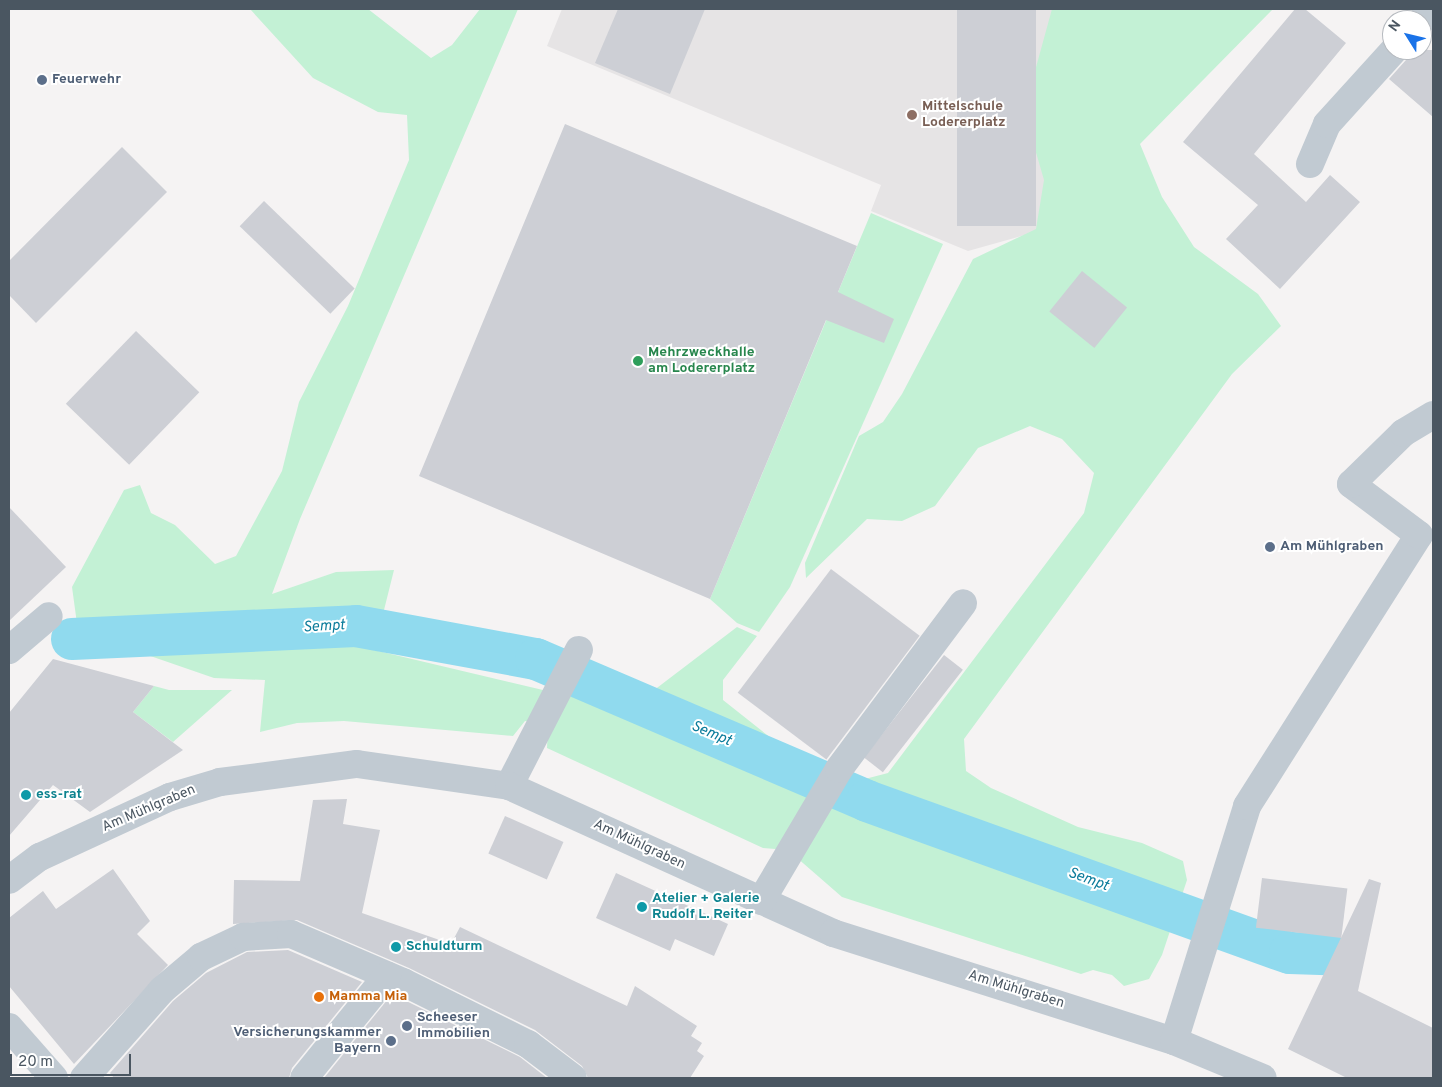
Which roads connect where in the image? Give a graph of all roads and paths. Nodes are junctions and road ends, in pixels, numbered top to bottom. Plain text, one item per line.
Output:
1 (1385, 60) edge
2 (1310, 164) dead end
3 (1433, 415) edge
4 (963, 603) dead end
5 (49, 616) dead end
6 (9, 650) edge
7 (579, 650) dead end
8 (509, 786) junction
9 (9, 880) edge
10 (760, 901) junction
11 (388, 976) junction
12 (9, 1027) edge
13 (1174, 1041) junction
14 (54, 1078) edge
15 (84, 1078) edge
16 (304, 1078) edge
17 (573, 1078) edge
18 (1264, 1078) edge

1 - 2 street
3 - 13 street
4 - 10 street
5 - 6 street
7 - 8 street
8 - 9 street, Am Mühlgraben
8 - 10 street, Am Mühlgraben
10 - 13 street, Am Mühlgraben
11 - 15 street
11 - 16 street
11 - 17 street
12 - 14 street
13 - 18 street, Am Mühlgraben

